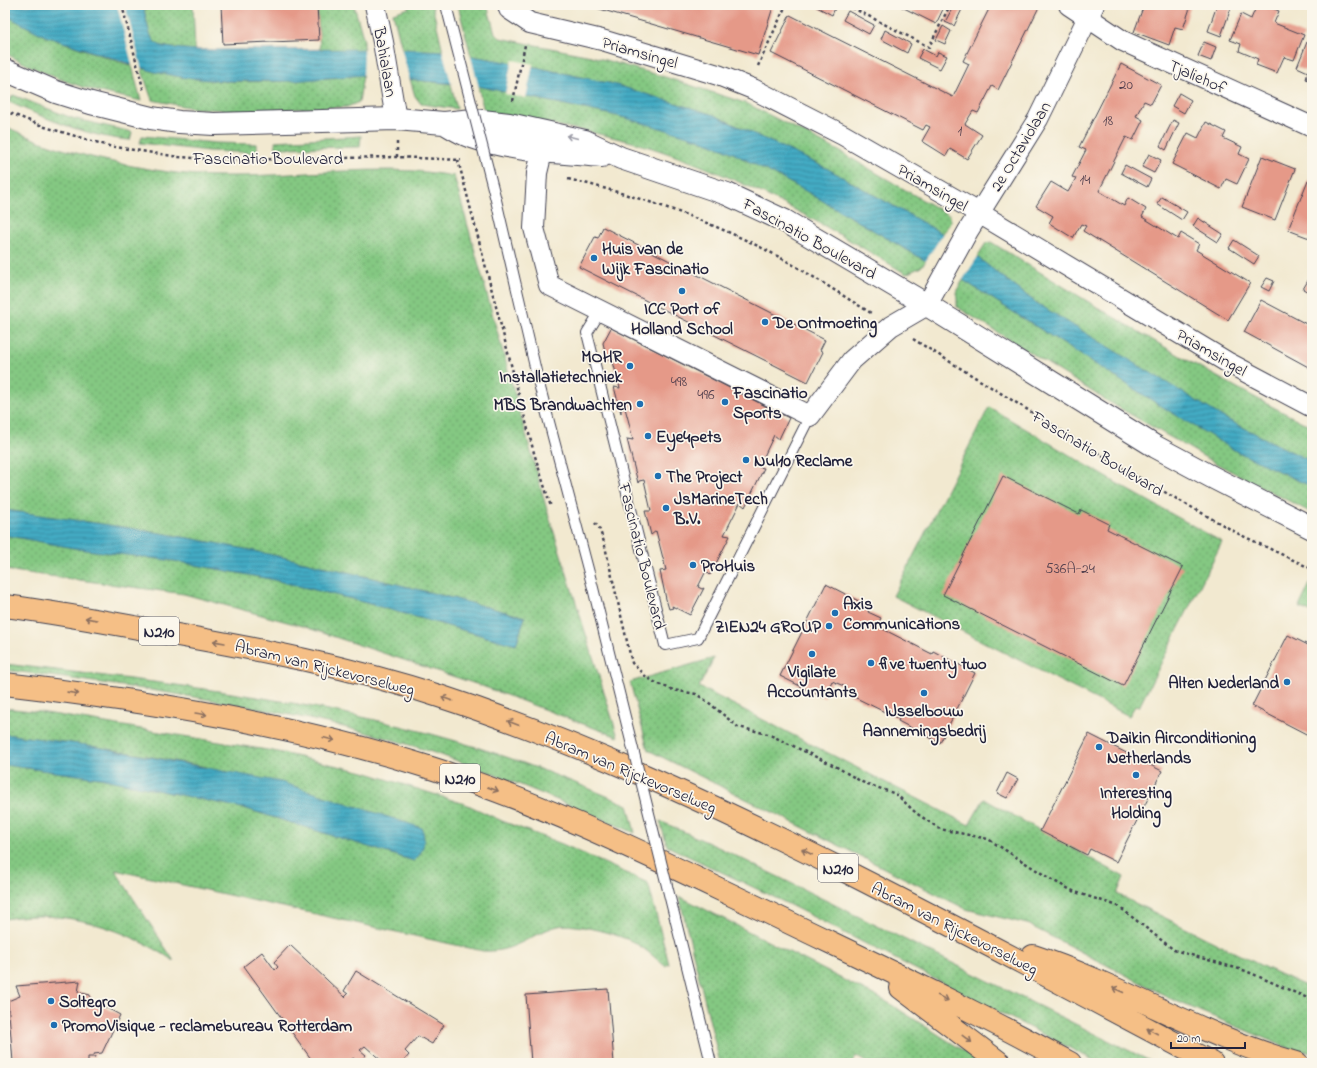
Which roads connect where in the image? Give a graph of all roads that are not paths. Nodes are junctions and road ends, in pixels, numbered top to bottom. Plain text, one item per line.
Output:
1 (375, 5) edge
2 (446, 5) edge
3 (508, 5) edge
4 (1069, 5) edge
5 (1092, 11) edge
6 (8, 76) edge
7 (396, 120) junction
8 (1312, 127) edge
9 (545, 141) junction
10 (979, 213) junction
11 (927, 305) junction
12 (600, 312) junction
13 (1312, 407) edge
14 (810, 416) junction
15 (1312, 528) edge
16 (5, 606) edge
17 (5, 684) edge
18 (979, 939) junction
19 (858, 956) junction
20 (711, 1063) edge
21 (1000, 1063) edge
22 (1070, 1063) edge
23 (1212, 1063) edge
24 (1297, 1063) edge

1 - 7 street, Bahialaan
2 - 20 lane, bridge
3 - 10 street, Priamsingel
4 - 5 street, Tjaliehof
5 - 8 street, Tjaliehof
5 - 10 street, 2e Octaviolaan
6 - 7 street, Fascinatio Boulevard
7 - 9 street, Fascinatio Boulevard
9 - 11 street, Fascinatio Boulevard
9 - 12 street
10 - 11 street, 2e Octaviolaan
10 - 13 street, Priamsingel
11 - 14 street, Fascinatio Boulevard
11 - 15 street, Fascinatio Boulevard
12 - 14 street
12 - 14 lane, Fascinatio Boulevard
18 -> 16 highway, Abram van Rijckevorselweg / N210
17 -> 19 highway, N210
23 -> 18 highway, Abram van Rijckevorselweg / N210
24 -> 18 highway
19 -> 21 highway
19 -> 22 highway, N210

